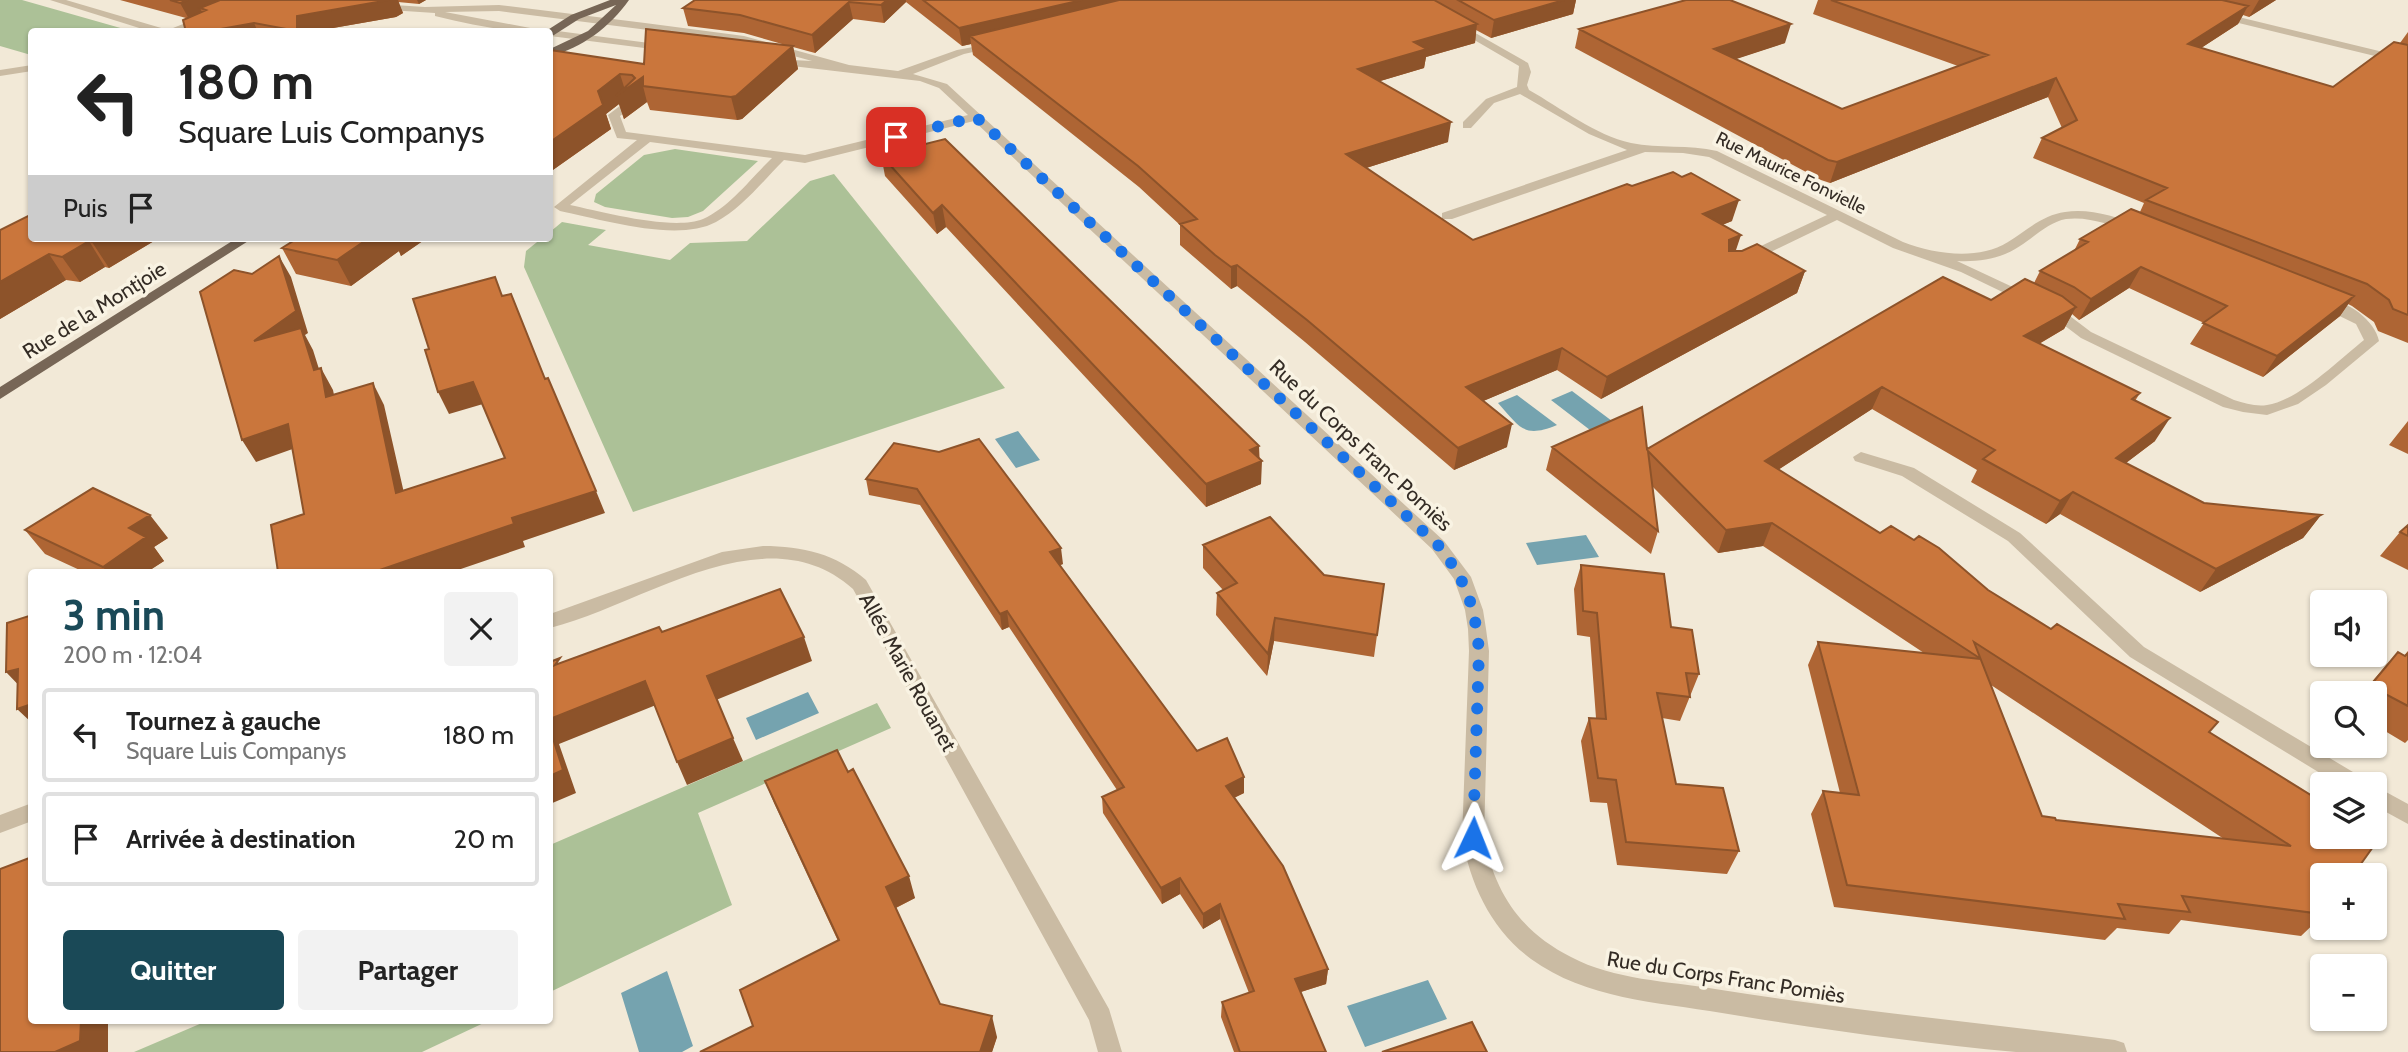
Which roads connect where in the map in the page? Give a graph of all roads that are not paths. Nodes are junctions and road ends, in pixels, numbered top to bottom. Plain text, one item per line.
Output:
1 (55, 0) edge
2 (621, 0) edge
3 (363, 5) edge
4 (425, 10) junction
5 (220, 13) edge
6 (2211, 13) edge
7 (575, 18) junction
8 (1444, 19) edge
9 (607, 21) junction
10 (151, 28) edge
11 (182, 28) edge
12 (512, 28) edge
13 (553, 31) edge
14 (553, 33) edge
15 (585, 37) junction
16 (1014, 39) edge
17 (684, 50) edge
18 (553, 52) edge
19 (763, 59) edge
20 (2408, 61) edge
21 (848, 68) junction
22 (28, 69) edge
23 (0, 73) edge
24 (900, 75) junction
25 (1522, 89) junction
26 (633, 101) edge
27 (976, 117) junction
28 (1466, 125) dead end
29 (648, 138) junction
30 (1644, 148) junction
31 (781, 156) junction
32 (1447, 216) dead end
33 (1835, 216) junction
34 (2151, 233) edge
35 (240, 242) edge
36 (1917, 252) junction
37 (1729, 267) edge
38 (2309, 297) edge
39 (0, 394) edge
40 (1861, 457) dead end
41 (553, 620) edge
42 (2336, 772) edge
43 (2387, 802) edge
44 (28, 814) edge
45 (2408, 815) edge
46 (0, 824) edge
47 (1110, 1052) edge
48 (2115, 1052) edge

1 - 10 street
2 - 7 main road
2 - 9 main road
3 - 4 street
4 - 7 street, Rue du Corps Franc Pomiès
4 - 12 street
5 - 11 street
6 - 20 street
7 - 9 street, Rue du Corps Franc Pomiès
7 - 13 main road
8 - 25 street
9 - 15 main road
9 - 21 street, Rue du Corps Franc Pomiès
14 - 15 street
15 - 17 street
15 - 18 main road
16 - 24 street
19 - 21 street, Rue du Corps Franc Pomiès
21 - 24 street, Rue du Corps Franc Pomiès
22 - 23 street
24 - 27 street, Rue du Corps Franc Pomiès
25 - 28 street
25 - 30 street, Rue Maurice Fonvielle
26 - 29 street
27 - 31 street
27 - 48 street, Rue du Corps Franc Pomiès
29 - 31 street
29 - 31 street
30 - 32 street, Rue Maurice Fonvielle
30 - 33 street, Rue Maurice Fonvielle
33 - 36 street, Rue Maurice Fonvielle
33 - 37 street
34 - 36 street, Rue Maurice Fonvielle
35 - 39 main road, Rue de la Montjoie
36 - 38 street, Rue Maurice Fonvielle
40 - 42 street
41 - 47 street, Allée Marie Rouanet
43 - 45 street
44 - 46 street

